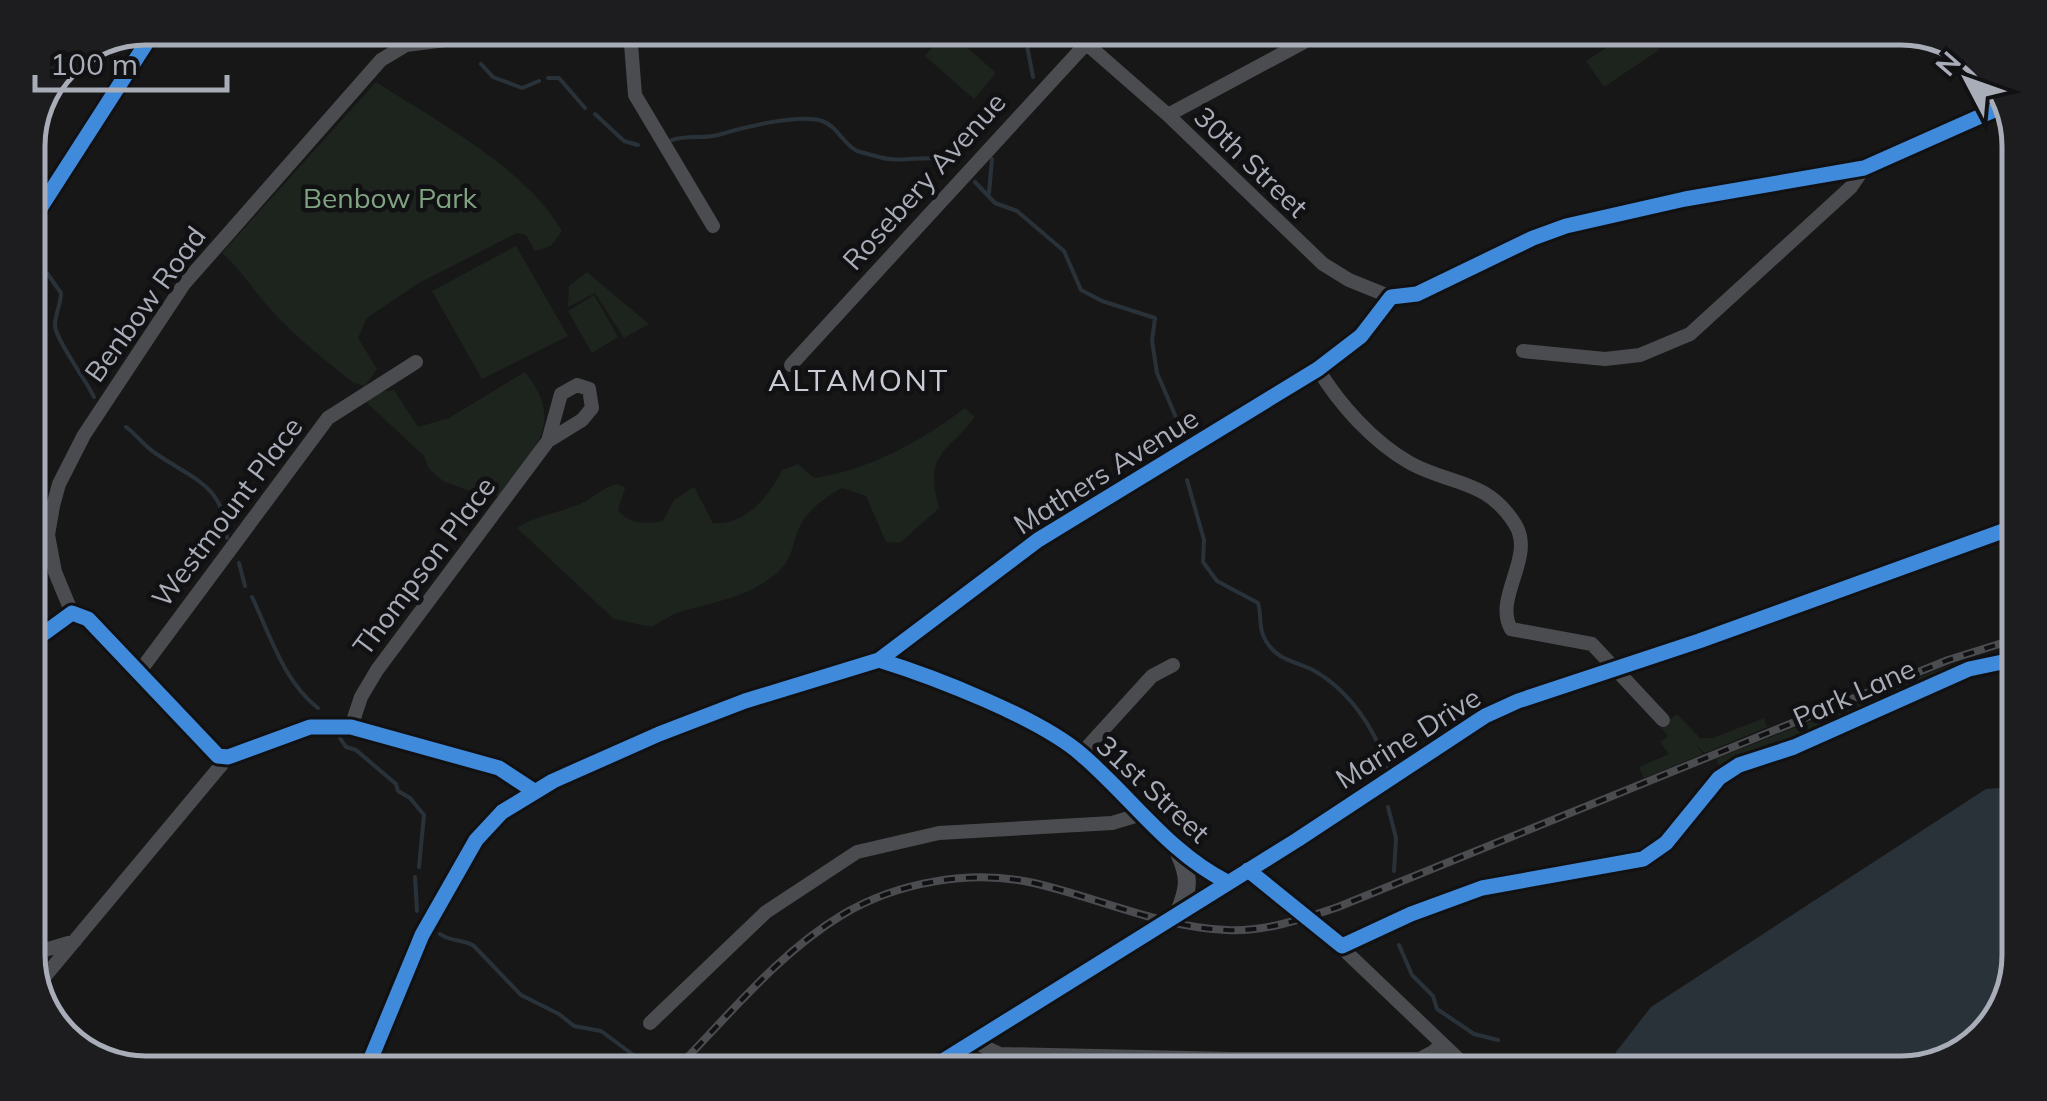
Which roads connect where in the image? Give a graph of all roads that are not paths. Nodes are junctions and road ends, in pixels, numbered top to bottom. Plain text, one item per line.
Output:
1 (145, 45) edge
2 (406, 45) edge
3 (631, 45) edge
4 (1086, 45) edge
5 (1098, 45) edge
6 (1297, 45) edge
7 (1995, 110) edge
8 (1168, 114) junction
9 (1864, 168) junction
10 (45, 201) edge
11 (713, 226) dead end
12 (1392, 297) junction
13 (1523, 351) dead end
14 (416, 362) dead end
15 (791, 364) dead end
16 (1318, 369) junction
17 (548, 440) dead end
18 (2002, 531) edge
19 (72, 613) junction
20 (45, 633) edge
21 (879, 660) junction
22 (2002, 662) edge
23 (1172, 664) dead end
24 (1618, 669) junction
25 (140, 670) junction
26 (1664, 720) dead end
27 (351, 728) junction
28 (1082, 754) junction
29 (228, 757) junction
30 (534, 791) junction
31 (1142, 814) junction
32 (1179, 853) junction
33 (1248, 870) junction
34 (1227, 882) junction
35 (1180, 912) junction
36 (76, 940) junction
37 (1342, 946) junction
38 (45, 950) edge
39 (47, 974) edge
40 (650, 1023) dead end
41 (974, 1042) junction
42 (1442, 1044) junction
43 (372, 1056) edge
44 (950, 1056) edge
45 (1103, 1056) edge
46 (1424, 1056) edge
47 (1455, 1056) edge

1 - 10 highway
2 - 19 street, Benbow Road
3 - 11 street
4 - 15 street, Rosebery Avenue
5 - 8 street, 30th Street
6 - 8 street
7 - 9 street
8 - 12 street, 30th Street
9 - 12 street
9 - 13 street
12 - 16 street, Mathers Avenue
14 - 25 street, Westmount Place
16 - 21 street, Mathers Avenue
16 - 24 street
17 - 27 street, Thompson Place
18 - 24 main road, Marine Drive
19 - 20 street
19 - 25 street
21 - 28 street, 31st Street
21 - 30 street, Mathers Avenue
22 - 37 street, Park Lane
23 - 28 street, 31st Street
24 - 26 street
24 - 33 main road, Marine Drive
25 - 29 street
27 - 29 street
27 - 30 street
28 - 31 street, 31st Street
29 - 36 street
30 - 43 street, Mathers Avenue
31 - 32 street, 31st Street
31 - 40 street
32 - 34 street, 31st Street
32 - 35 main road
33 - 34 main road, Marine Drive
33 - 37 street
34 - 35 main road, Marine Drive
35 - 41 main road, Marine Drive
36 - 38 street
36 - 39 street
37 - 42 street
41 - 44 main road, Marine Drive
41 - 45 street
42 - 46 street
42 - 47 street

